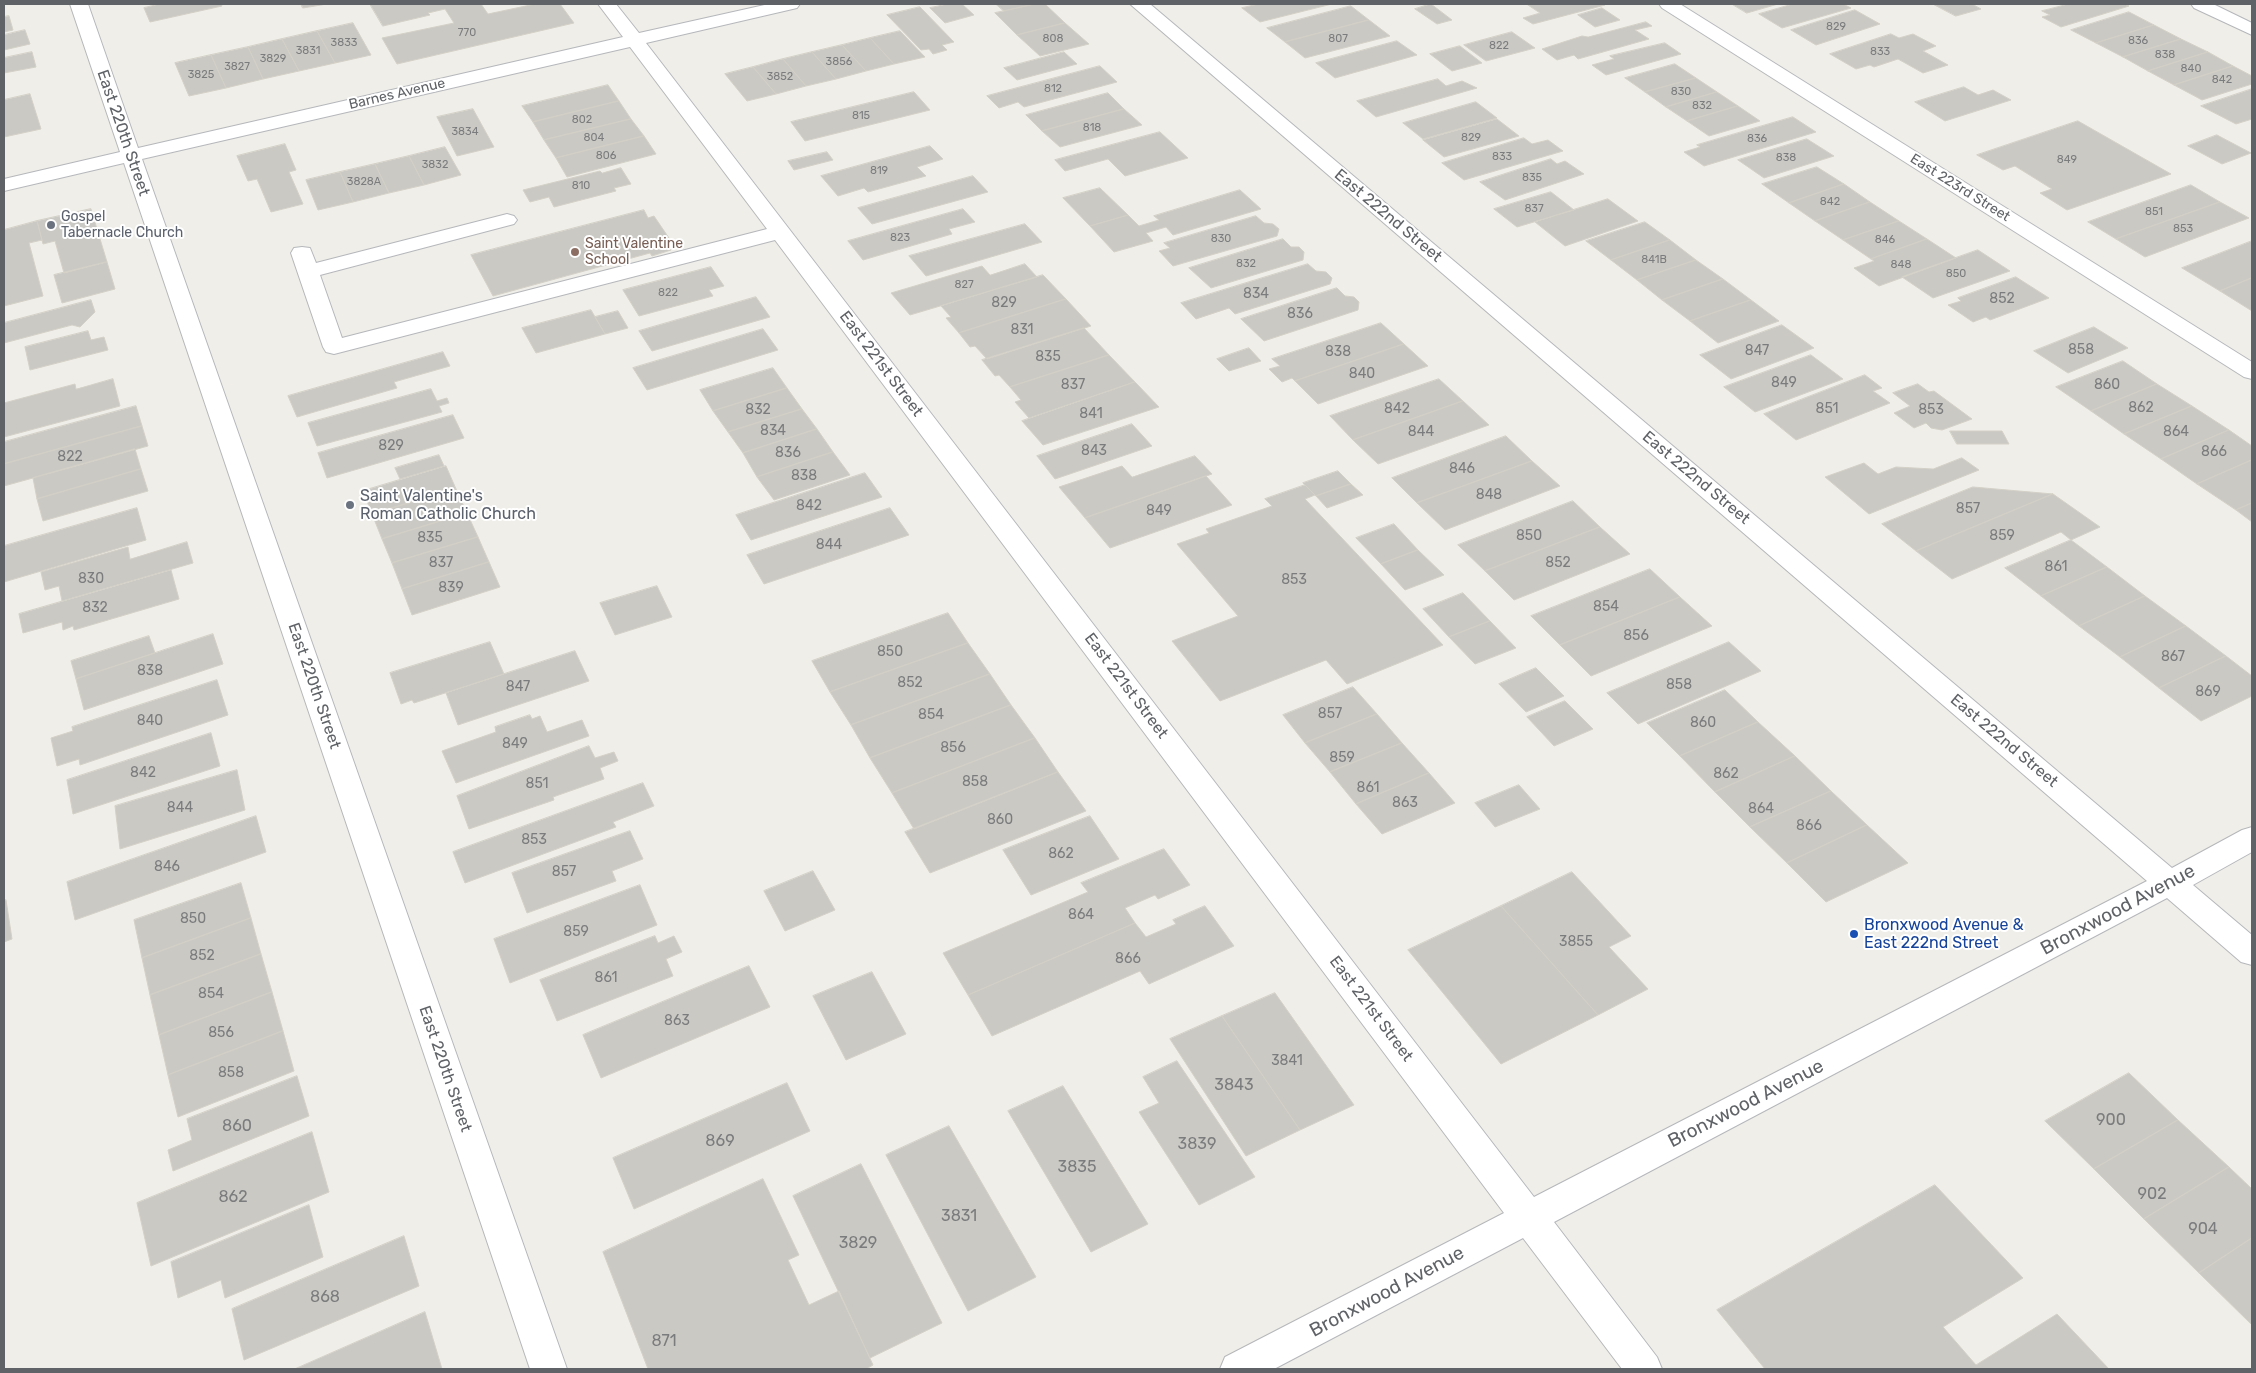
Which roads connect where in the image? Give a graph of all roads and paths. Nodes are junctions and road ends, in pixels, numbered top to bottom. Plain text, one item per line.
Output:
1 (79, 4) edge
2 (607, 4) edge
3 (791, 4) edge
4 (1139, 4) edge
5 (1668, 4) edge
6 (2200, 4) edge
7 (2252, 30) edge
8 (634, 39) junction
9 (131, 155) junction
10 (4, 185) edge
11 (507, 220) dead end
12 (782, 232) junction
13 (2252, 372) edge
14 (2252, 838) edge
15 (2170, 883) junction
16 (2252, 953) edge
17 (1529, 1217) junction
18 (548, 1369) edge
19 (1238, 1369) edge
20 (1644, 1369) edge

1 - 9 street, East 220th Street
2 - 8 street, East 221st Street
3 - 8 street, Barnes Avenue
4 - 15 street, East 222nd Street
5 - 13 street, East 223rd Street
6 - 7 street
8 - 9 street, Barnes Avenue
8 - 12 street, East 221st Street
9 - 10 street, Barnes Avenue
9 - 18 street, East 220th Street
11 - 12 street
12 - 17 street, East 221st Street
14 - 15 street, Bronxwood Avenue
15 - 16 street, East 222nd Street
15 - 17 street, Bronxwood Avenue
17 - 19 street, Bronxwood Avenue
17 - 20 street, East 221st Street

